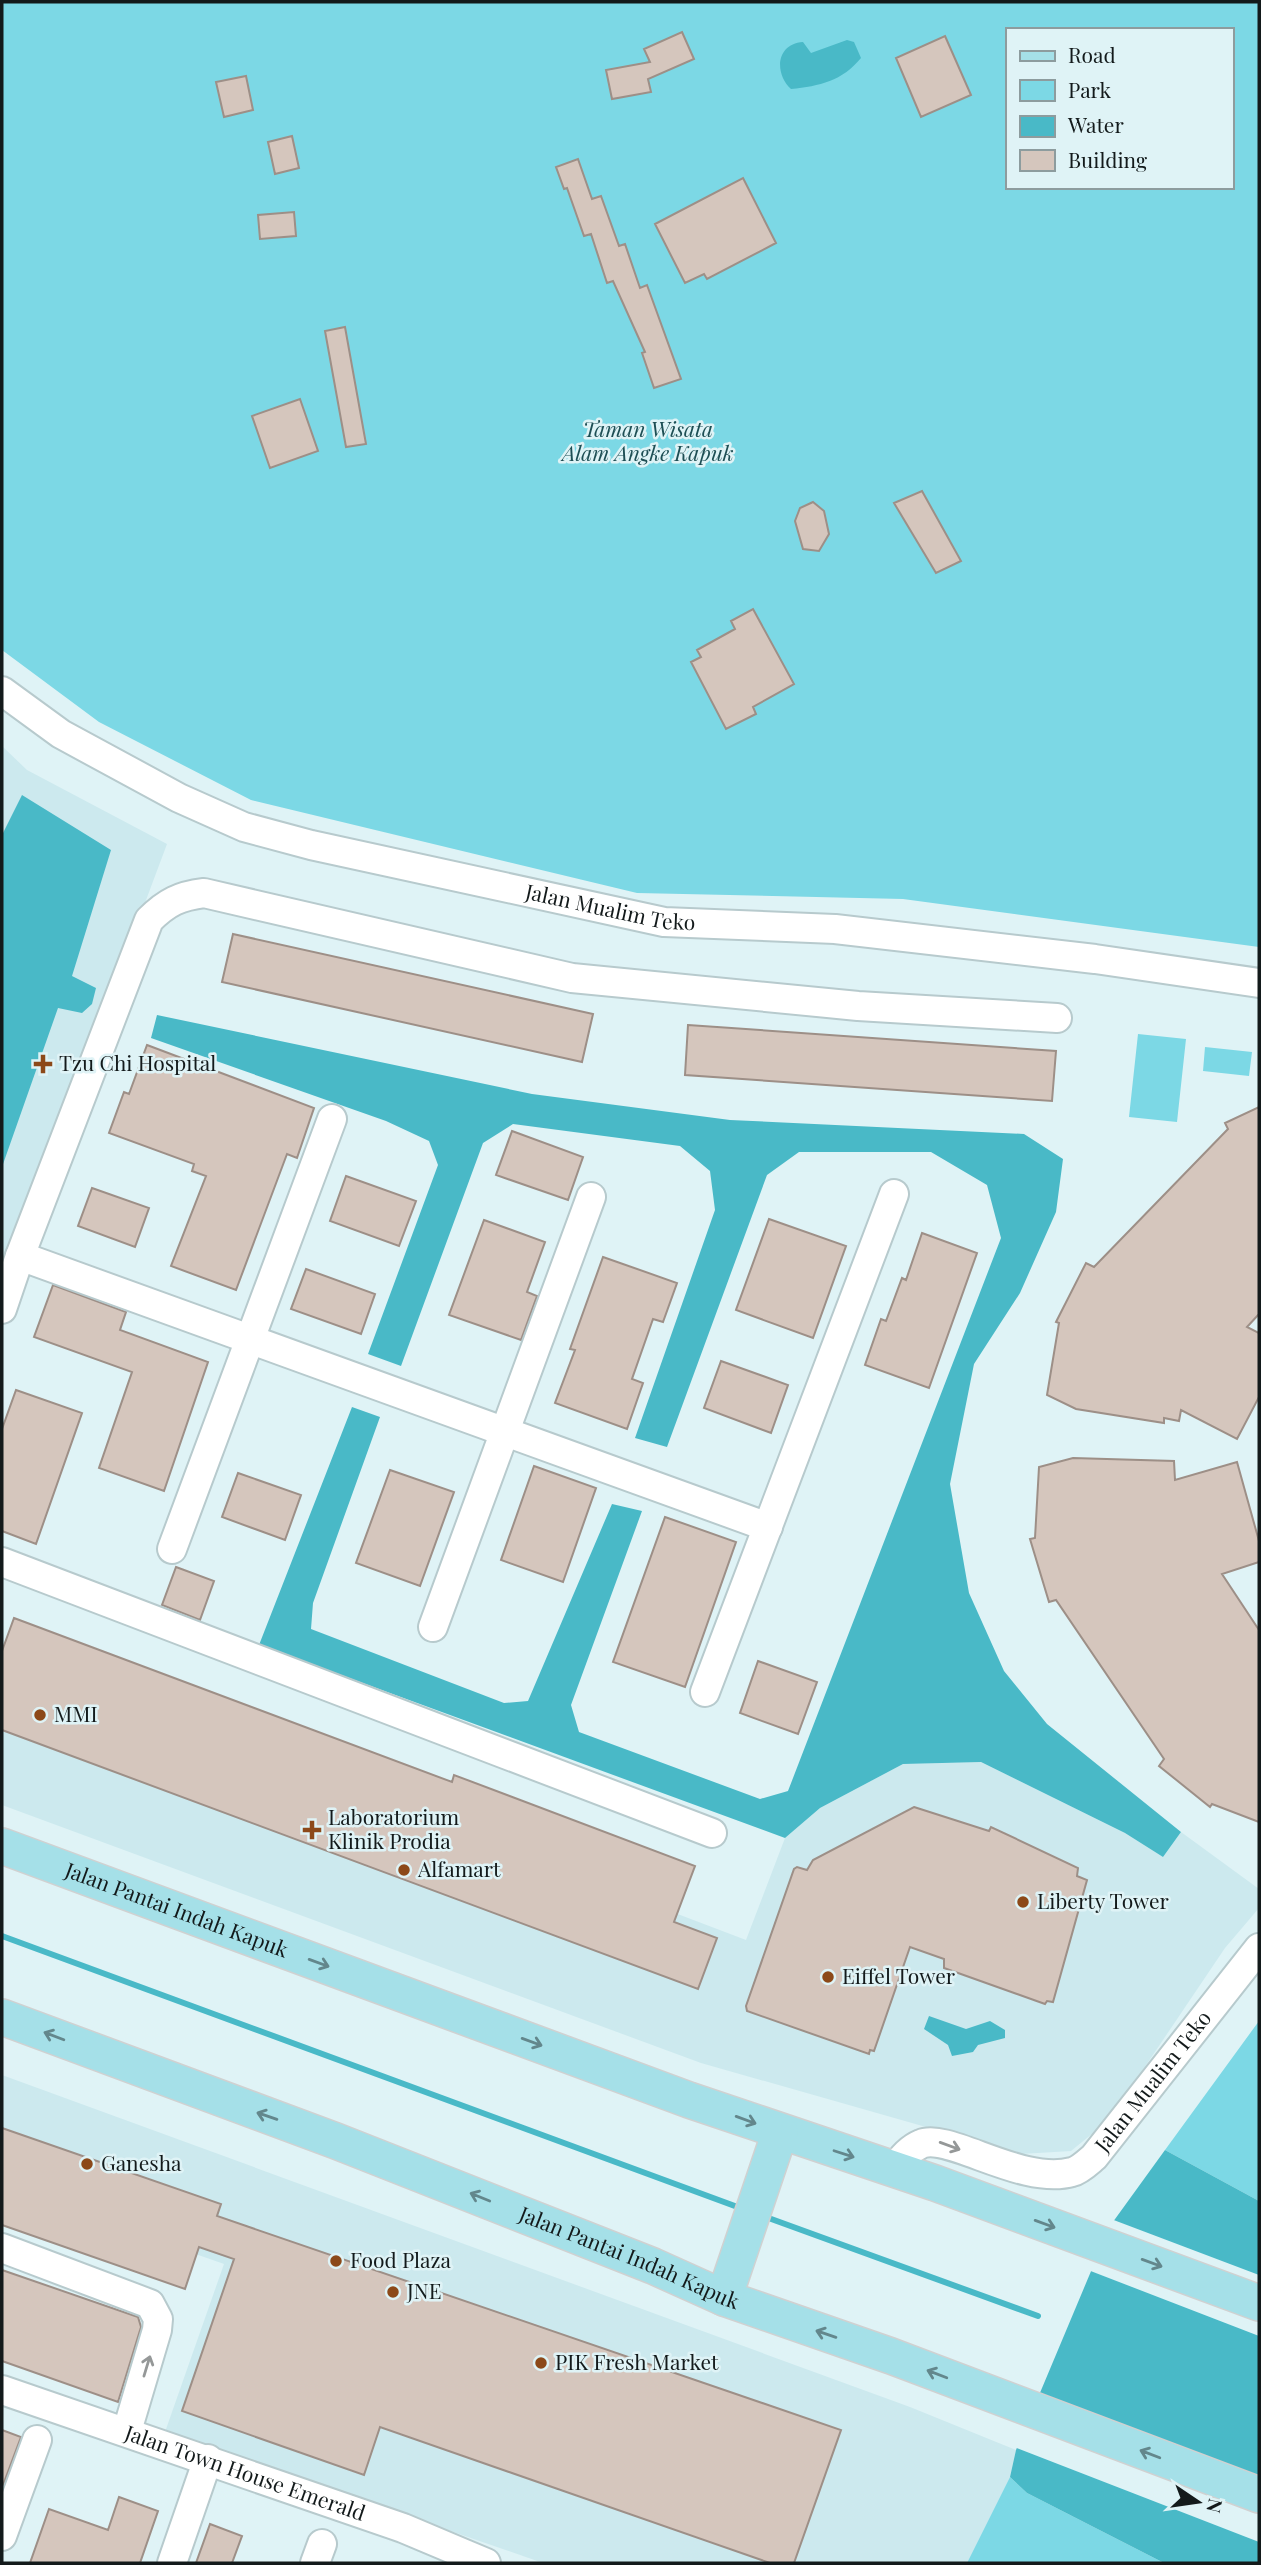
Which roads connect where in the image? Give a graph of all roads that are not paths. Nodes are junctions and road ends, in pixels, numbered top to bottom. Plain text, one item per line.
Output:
1 (2, 691) edge
2 (1259, 983) edge
3 (1057, 1017) dead end
4 (332, 1119) dead end
5 (894, 1194) dead end
6 (592, 1197) dead end
7 (20, 1256) junction
8 (2, 1309) edge
9 (249, 1339) junction
10 (505, 1432) junction
11 (768, 1527) junction
12 (173, 1549) dead end
13 (2, 1562) edge
14 (433, 1627) dead end
15 (705, 1692) dead end
16 (712, 1833) dead end
17 (2, 1846) edge
18 (1259, 1948) edge
19 (2, 2017) edge
20 (779, 2132) junction
21 (894, 2170) junction
22 (1024, 2171) junction
23 (1008, 2210) junction
24 (2, 2248) edge
25 (724, 2298) junction
26 (1259, 2303) edge
27 (2, 2389) edge
28 (127, 2431) junction
29 (37, 2440) dead end
30 (208, 2459) junction
31 (1259, 2495) edge
32 (2, 2536) edge
33 (172, 2563) edge
34 (486, 2563) edge

1 - 2 street, Jalan Mualim Teko
3 - 7 street
4 - 9 street
5 - 11 street
6 - 10 street
7 - 8 street
7 - 9 street
9 - 10 street
9 - 12 street
10 - 11 street
10 - 14 street
11 - 15 street
13 - 16 street
17 -> 20 main road, Jalan Pantai Indah Kapuk
18 - 22 street, Jalan Mualim Teko
25 -> 19 main road, Jalan Pantai Indah Kapuk
20 -> 21 main road, Jalan Pantai Indah Kapuk
20 - 25 main road
21 -> 22 street, Jalan Mualim Teko
21 - 23 main road, Jalan Pantai Indah Kapuk
22 - 23 street
23 -> 26 main road, Jalan Pantai Indah Kapuk
28 -> 24 street
31 -> 25 main road, Jalan Pantai Indah Kapuk
27 - 28 street, Jalan Town House Emerald
28 - 30 street, Jalan Town House Emerald
29 - 32 street
30 - 33 street
30 - 34 street, Jalan Town House Emerald

